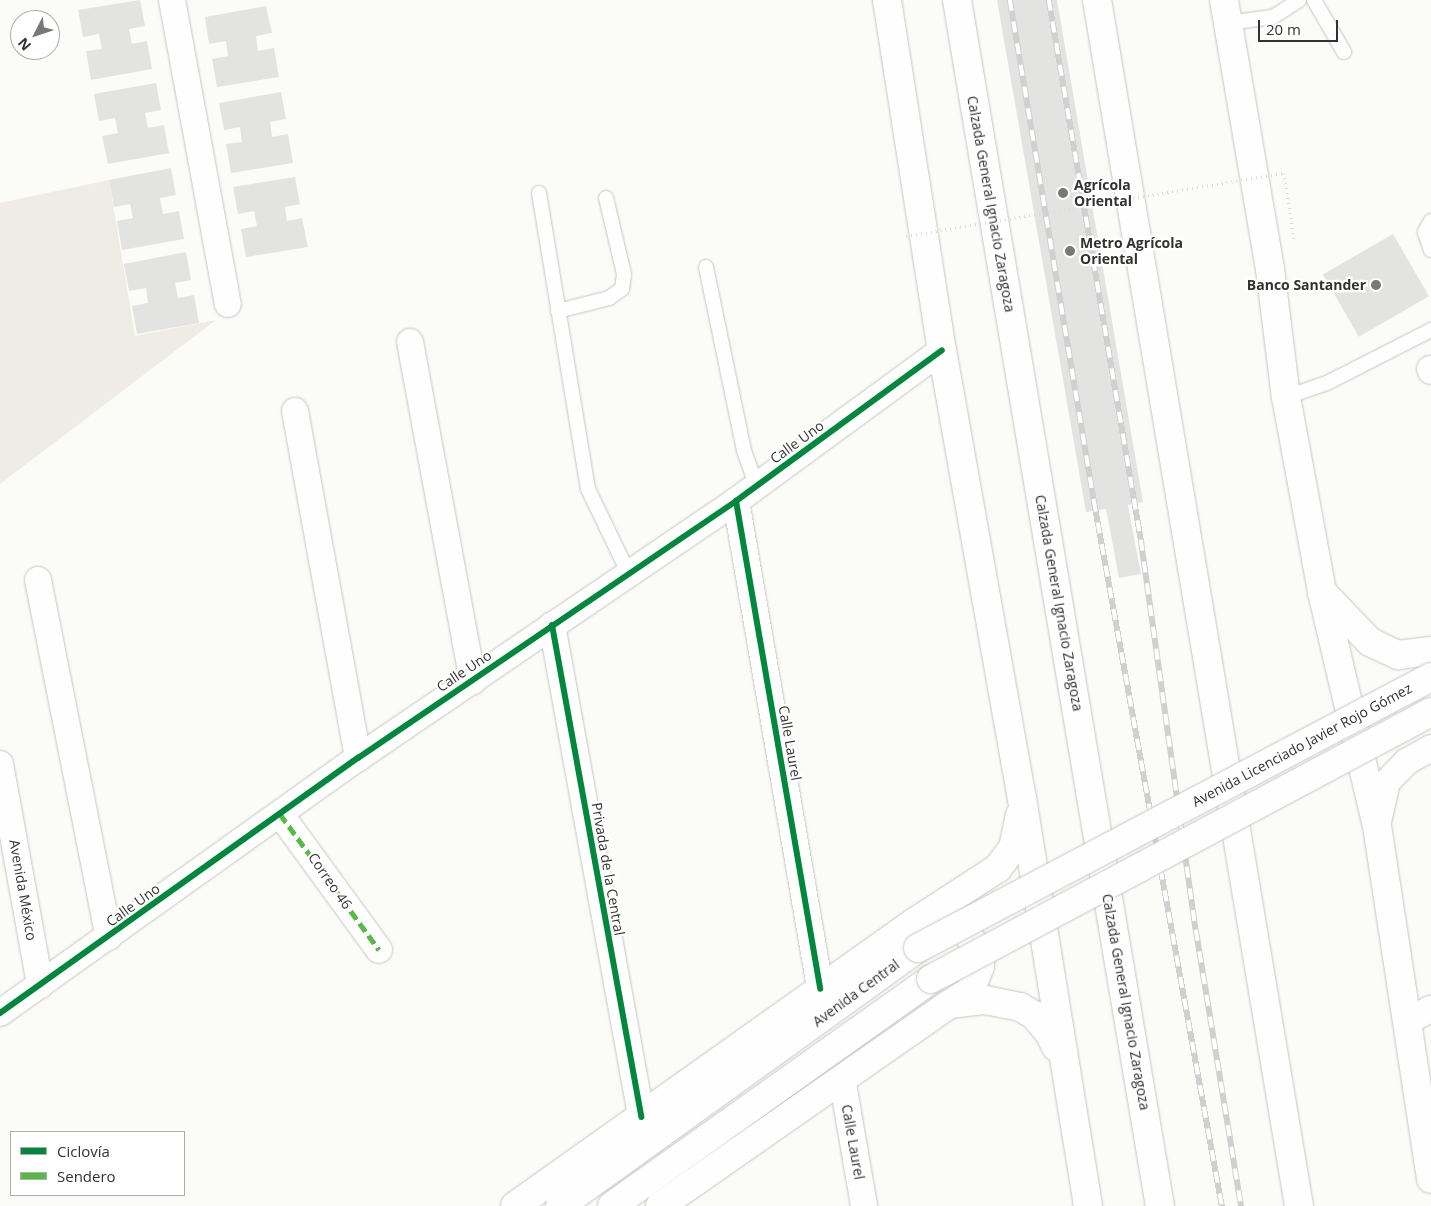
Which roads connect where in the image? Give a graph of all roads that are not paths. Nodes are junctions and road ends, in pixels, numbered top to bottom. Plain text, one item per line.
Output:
1 (172, 0) edge
2 (887, 0) edge
3 (957, 0) edge
4 (1097, 0) edge
5 (1299, 0) edge
6 (1314, 0) edge
7 (1226, 11) edge
8 (1344, 52) dead end
9 (539, 193) dead end
10 (606, 198) dead end
11 (1431, 221) edge
12 (1431, 250) edge
13 (706, 267) dead end
14 (228, 304) dead end
15 (558, 311) junction
16 (1431, 330) edge
17 (410, 342) dead end
18 (942, 350) junction
19 (1286, 398) junction
20 (295, 411) dead end
21 (757, 486) junction
22 (736, 501) junction
23 (628, 572) junction
24 (38, 580) dead end
25 (1322, 592) junction
26 (552, 625) junction
27 (1431, 651) edge
28 (1431, 677) edge
29 (473, 681) junction
30 (1431, 712) edge
31 (1431, 748) edge
32 (358, 758) junction
33 (0, 764) edge
34 (1022, 798) junction
35 (1172, 812) joint
36 (280, 814) junction
37 (1377, 826) junction
38 (916, 935) junction
39 (109, 937) junction
40 (379, 950) dead end
41 (40, 986) junction
42 (820, 989) junction
43 (950, 1004) junction
44 (0, 1013) edge
45 (1420, 1015) edge
46 (1062, 1061) junction
47 (842, 1078) junction
48 (641, 1117) junction
49 (1431, 1178) edge
50 (664, 1204) edge
51 (515, 1206) edge
52 (560, 1206) edge
53 (612, 1206) edge
54 (864, 1206) edge
55 (1088, 1206) edge
56 (1160, 1206) edge
57 (1299, 1206) edge

1 - 14 street
2 - 18 main road
3 - 56 main road, Calzada General Ignacio Zaragoza
4 - 57 main road
5 - 7 lane
6 - 8 lane
7 - 19 main road
9 - 15 lane
10 - 15 lane
11 - 12 lane
13 - 21 lane
15 - 23 lane
16 - 19 lane
17 - 29 street
18 - 21 street, Calle Uno
18 - 34 main road
19 - 25 main road
20 - 32 street
21 - 22 street, Calle Uno
22 - 23 street, Calle Uno
22 - 42 street, Calle Laurel
23 - 26 street, Calle Uno
24 - 39 street
25 - 27 main road
25 - 37 main road
26 - 29 street, Calle Uno
26 - 48 street, Privada de la Central
28 - 35 main road, Avenida Licenciado Javier Rojo Gómez, bridge
29 - 32 street, Calle Uno
30 - 53 main road, bridge
31 - 37 street
32 - 36 street, Calle Uno
33 - 41 street, Avenida México
34 - 38 main road, Avenida Central
34 - 46 main road
35 - 38 main road, Avenida Central, bridge
36 - 39 street, Calle Uno
36 - 40 street, Correo 46
37 - 45 main road
38 - 42 main road, Avenida Central
38 - 43 main road
38 - 52 main road, Avenida Central
39 - 41 street, Calle Uno
41 - 44 street, Calle Uno
42 - 48 main road, Avenida Central
43 - 46 main road
43 - 47 main road
45 - 49 main road
46 - 55 main road
47 - 50 main road
47 - 54 street, Calle Laurel
48 - 51 main road, Avenida Central

